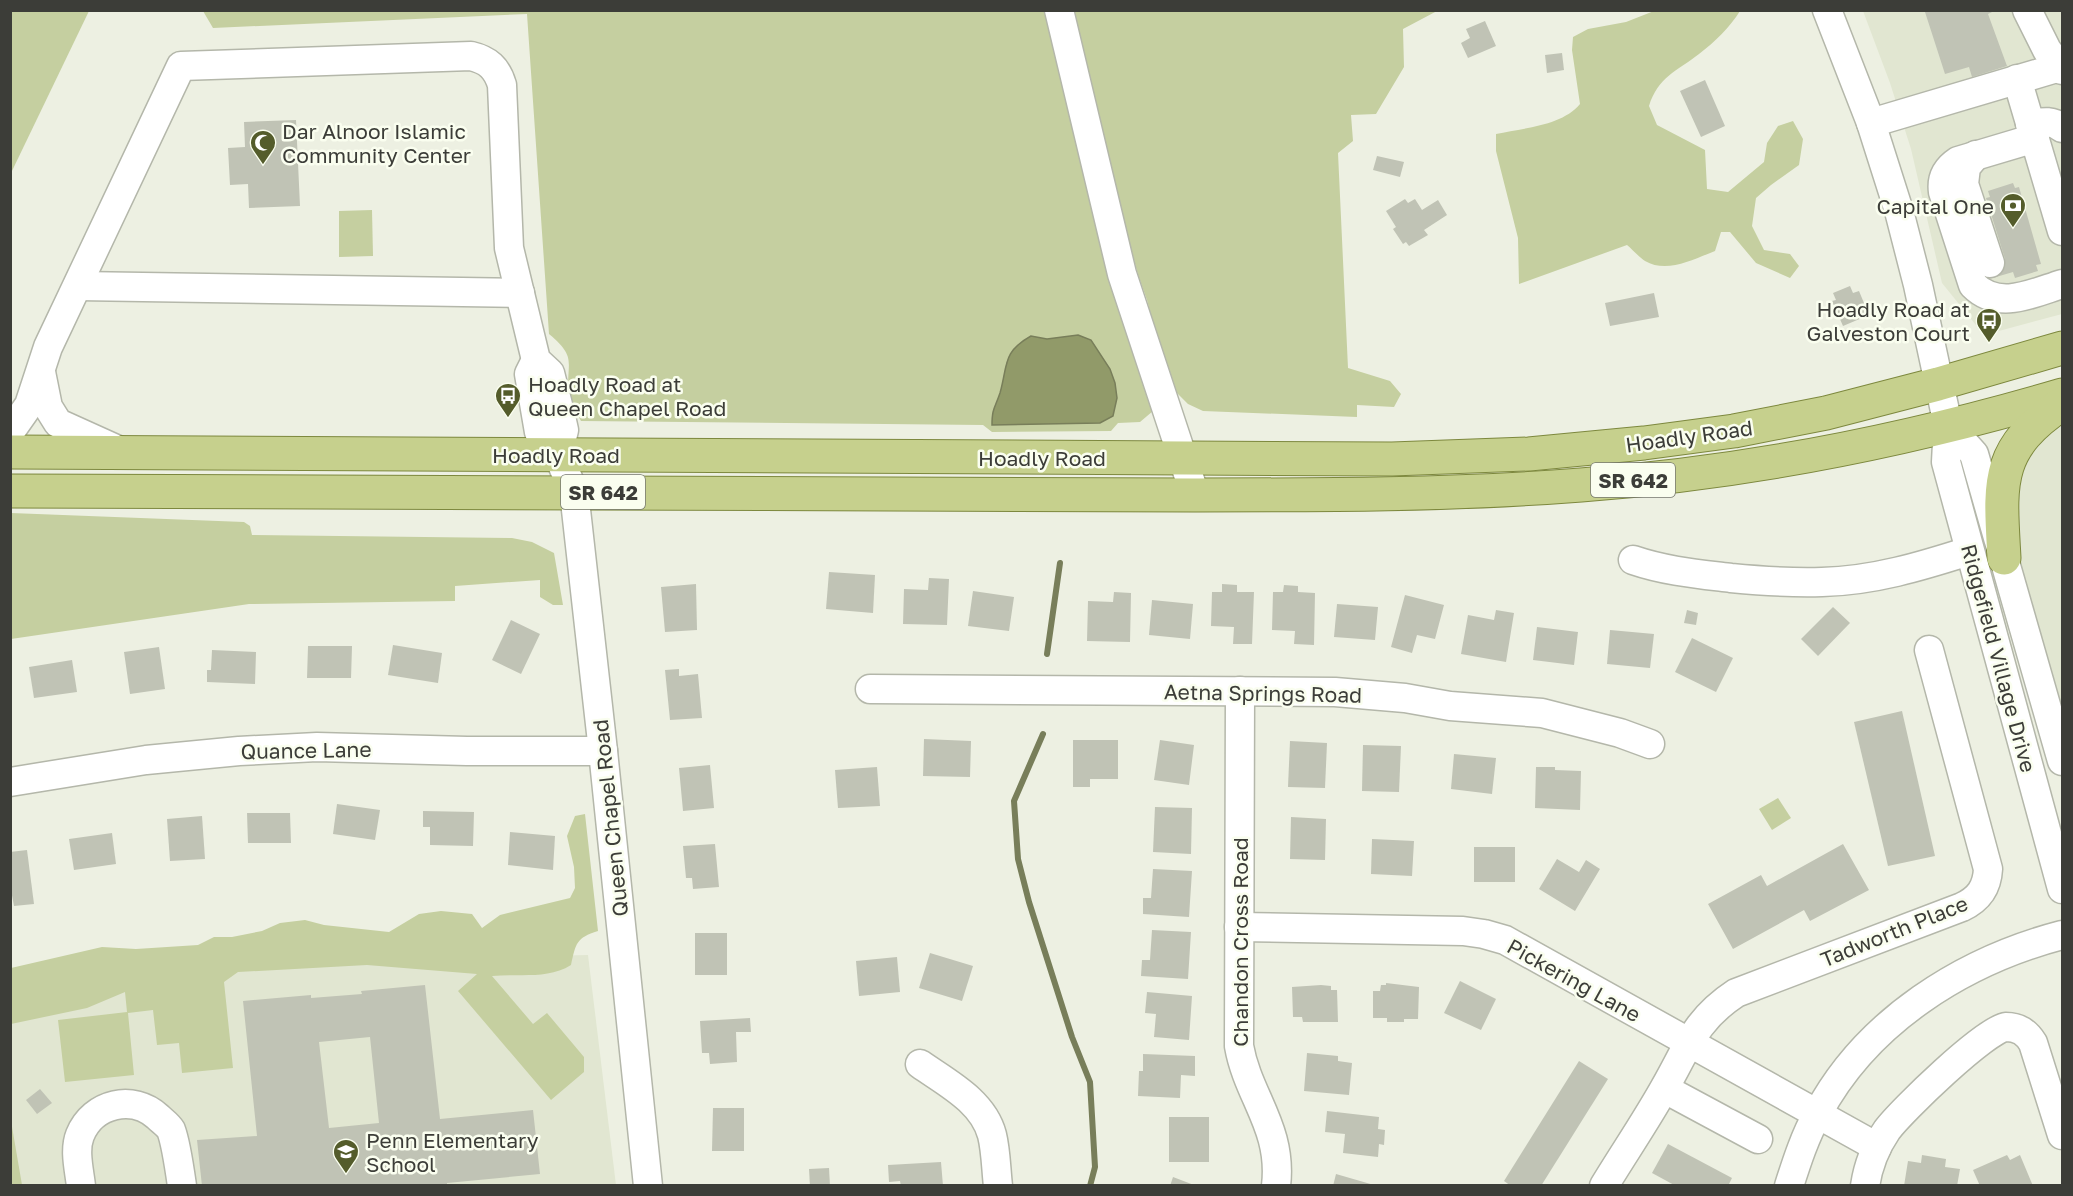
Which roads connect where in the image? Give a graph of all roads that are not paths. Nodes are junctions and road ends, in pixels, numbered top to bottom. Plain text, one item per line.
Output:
1 (1059, 10) edge
2 (1827, 10) edge
3 (2027, 10) edge
4 (2061, 68) edge
5 (2017, 79) junction
6 (1871, 123) junction
7 (2062, 128) edge
8 (2033, 131) junction
9 (1977, 155) junction
10 (2062, 231) edge
11 (2062, 284) edge
12 (78, 286) junction
13 (520, 293) junction
14 (2029, 295) junction
15 (2062, 348) edge
16 (41, 372) junction
17 (2062, 372) edge
18 (1938, 384) junction
19 (2062, 394) edge
20 (2062, 404) edge
21 (1948, 425) junction
22 (10, 432) edge
23 (10, 452) edge
24 (124, 453) junction
25 (558, 455) junction
26 (1183, 459) junction
27 (10, 491) edge
28 (574, 492) junction
29 (1195, 495) junction
30 (1969, 551) junction
31 (2004, 558) junction
32 (1633, 560) dead end
33 (1929, 650) dead end
34 (870, 689) dead end
35 (1240, 691) junction
36 (1650, 744) dead end
37 (603, 751) junction
38 (2062, 761) edge
39 (10, 782) edge
40 (2062, 890) edge
41 (1239, 927) junction
42 (2062, 935) edge
43 (1689, 1044) junction
44 (920, 1064) dead end
45 (1665, 1089) junction
46 (1817, 1114) junction
47 (2062, 1135) edge
48 (1758, 1139) dead end
49 (1877, 1147) junction
50 (81, 1185) edge
51 (182, 1185) edge
52 (648, 1185) edge
53 (998, 1185) edge
54 (1276, 1185) edge
55 (1604, 1185) edge
56 (1789, 1185) edge
57 (1865, 1185) edge

1 - 26 street
2 - 6 street, Ridgefield Village Drive
3 - 4 street
4 - 5 street
5 - 6 street
5 - 8 street
6 - 18 street, Ridgefield Village Drive
7 - 8 street
8 - 9 street
8 - 10 street
9 - 14 street
9 - 14 street
11 - 14 street
12 - 13 street
12 - 13 street
12 - 16 street
13 - 25 street, Queen Chapel Road
15 - 18 main road, Hoadly Road / SR 642
16 - 22 street
16 - 24 street
17 - 21 main road
18 - 21 street, Ridgefield Village Drive
18 - 26 main road, Hoadly Road / SR 642
19 - 21 main road, Hoadly Road / SR 642
20 - 31 main road
21 - 29 main road, Hoadly Road / SR 642
21 - 30 street, Ridgefield Village Drive
21 - 31 street, Ridgefield Village Drive
23 - 24 main road, Hoadly Road / SR 642
24 - 25 main road, Hoadly Road / SR 642
25 - 26 main road, Hoadly Road / SR 642
25 - 28 street, Queen Chapel Road
26 - 29 street
27 - 28 main road, Hoadly Road / SR 642
28 - 29 main road, Hoadly Road / SR 642
28 - 37 street, Queen Chapel Road
30 - 32 street
30 - 40 street, Ridgefield Village Drive
31 - 38 street, Ridgefield Village Drive
33 - 43 street, Tadworth Place
34 - 35 street, Aetna Springs Road
35 - 36 street, Aetna Springs Road
35 - 41 street, Chandon Cross Road
37 - 39 street, Quance Lane
37 - 52 street, Queen Chapel Road
41 - 43 street, Pickering Lane
41 - 54 street, Chandon Cross Road
42 - 46 street
43 - 45 street, Tadworth Place
43 - 46 street, Pickering Lane
44 - 53 street
45 - 48 street
45 - 55 street, Tadworth Place
46 - 49 street, Pickering Lane
46 - 56 street
47 - 49 street
49 - 57 street
50 - 51 street

